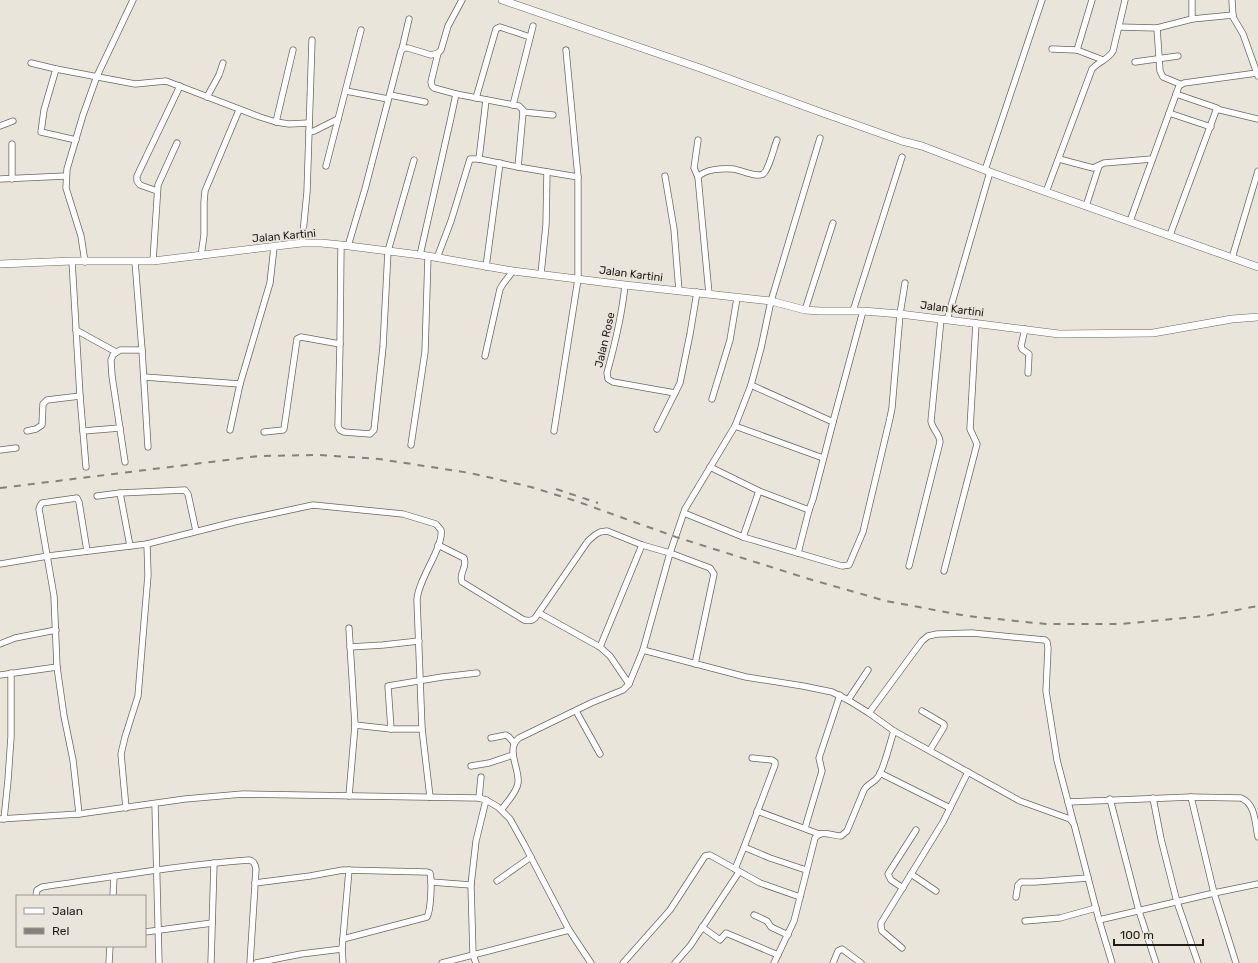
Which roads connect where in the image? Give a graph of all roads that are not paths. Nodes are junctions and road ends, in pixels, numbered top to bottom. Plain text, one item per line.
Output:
1 (133, 0) edge
2 (462, 0) edge
3 (502, 0) edge
4 (1042, 0) edge
5 (1092, 0) edge
6 (1125, 0) edge
7 (1192, 0) edge
8 (1232, 0) edge
9 (1233, 15) junction
10 (409, 19) dead end
11 (1192, 19) junction
12 (533, 26) dead end
13 (1119, 27) junction
14 (1157, 28) junction
15 (362, 30) dead end
16 (530, 37) junction
17 (312, 40) dead end
18 (402, 49) junction
19 (1052, 49) dead end
20 (293, 50) dead end
21 (566, 50) dead end
22 (1077, 50) junction
23 (438, 53) junction
24 (1178, 56) dead end
25 (1160, 58) junction
26 (1104, 60) junction
27 (1135, 62) dead end
28 (31, 63) dead end
29 (223, 63) dead end
30 (56, 69) junction
31 (1258, 74) edge
32 (97, 76) junction
33 (1180, 84) junction
34 (180, 86) junction
35 (346, 91) junction
36 (456, 94) junction
37 (1176, 94) junction
38 (206, 97) junction
39 (389, 97) junction
40 (476, 98) junction
41 (486, 100) junction
42 (425, 102) dead end
43 (513, 105) junction
44 (1216, 109) junction
45 (239, 110) junction
46 (523, 112) junction
47 (1169, 113) junction
48 (553, 116) dead end
49 (338, 119) junction
50 (1258, 119) edge
51 (13, 121) dead end
52 (276, 122) junction
53 (309, 123) junction
54 (0, 126) edge
55 (1211, 126) junction
56 (309, 132) junction
57 (820, 138) dead end
58 (76, 140) junction
59 (698, 140) dead end
60 (777, 140) dead end
61 (12, 144) dead end
62 (177, 144) dead end
63 (902, 157) dead end
64 (478, 159) junction
65 (1059, 159) junction
66 (1152, 159) junction
67 (414, 160) dead end
68 (500, 163) junction
69 (326, 166) dead end
70 (1099, 166) junction
71 (518, 168) junction
72 (1258, 170) edge
73 (988, 171) junction
74 (547, 172) junction
75 (66, 176) junction
76 (665, 176) dead end
77 (578, 177) junction
78 (698, 177) junction
79 (0, 179) edge
80 (12, 179) junction
81 (157, 191) junction
82 (1046, 192) junction
83 (1086, 206) junction
84 (1130, 222) junction
85 (833, 223) dead end
86 (1170, 235) junction
87 (302, 244) junction
88 (344, 246) junction
89 (274, 247) junction
90 (388, 251) junction
91 (420, 255) junction
92 (201, 256) junction
93 (428, 256) junction
94 (437, 258) junction
95 (1232, 258) junction
96 (153, 260) junction
97 (135, 261) junction
98 (72, 262) junction
99 (85, 262) junction
100 (0, 264) edge
101 (486, 267) junction
102 (1258, 267) edge
103 (513, 271) junction
104 (541, 274) junction
105 (578, 279) junction
106 (905, 283) dead end
107 (625, 285) junction
108 (679, 291) junction
109 (697, 292) junction
110 (709, 294) junction
111 (737, 298) junction
112 (772, 301) junction
113 (805, 310) junction
114 (853, 311) junction
115 (863, 311) junction
116 (900, 314) junction
117 (1258, 317) edge
118 (944, 319) junction
119 (976, 323) junction
120 (1025, 329) junction
121 (76, 330) junction
122 (340, 344) junction
123 (142, 350) junction
124 (116, 352) junction
125 (485, 356) dead end
126 (1028, 372) dead end
127 (144, 377) junction
128 (240, 384) junction
129 (751, 385) junction
130 (675, 393) junction
131 (80, 396) junction
132 (712, 399) dead end
133 (833, 422) junction
134 (735, 426) junction
135 (120, 428) junction
136 (657, 429) dead end
137 (230, 430) dead end
138 (27, 431) dead end
139 (83, 431) junction
140 (554, 431) dead end
141 (264, 432) dead end
142 (411, 445) dead end
143 (148, 447) dead end
144 (16, 448) dead end
145 (0, 450) edge
146 (823, 458) junction
147 (125, 462) dead end
148 (86, 467) dead end
149 (710, 467) junction
150 (759, 491) junction
151 (120, 493) junction
152 (97, 496) dead end
153 (809, 510) junction
154 (684, 513) junction
155 (196, 531) junction
156 (743, 537) junction
157 (147, 544) junction
158 (438, 545) junction
159 (130, 546) junction
160 (642, 546) junction
161 (87, 551) junction
162 (670, 553) junction
163 (798, 553) junction
164 (48, 556) junction
165 (0, 564) edge
166 (909, 566) dead end
167 (944, 571) dead end
168 (539, 613) junction
169 (349, 628) dead end
170 (56, 630) junction
171 (419, 641) junction
172 (0, 644) edge
173 (350, 647) junction
174 (600, 647) junction
175 (643, 650) junction
176 (696, 664) junction
177 (57, 667) junction
178 (868, 670) dead end
179 (11, 673) junction
180 (477, 673) dead end
181 (0, 675) edge
182 (420, 681) junction
183 (629, 684) junction
184 (840, 695) junction
185 (848, 700) junction
186 (576, 711) junction
187 (922, 711) dead end
188 (869, 713) junction
189 (355, 725) junction
190 (391, 729) junction
191 (422, 729) junction
192 (894, 731) junction
193 (491, 738) dead end
194 (514, 743) junction
195 (930, 750) junction
196 (600, 754) dead end
197 (513, 755) junction
198 (752, 758) dead end
199 (471, 766) dead end
200 (968, 772) junction
201 (880, 773) junction
202 (481, 777) dead end
203 (349, 796) junction
204 (1191, 796) junction
205 (430, 797) junction
206 (480, 798) junction
207 (1152, 798) junction
208 (1110, 799) junction
209 (486, 800) junction
210 (1068, 802) junction
211 (155, 804) junction
212 (126, 808) junction
213 (950, 808) junction
214 (502, 810) junction
215 (757, 811) junction
216 (79, 814) junction
217 (2, 819) edge
218 (1073, 821) junction
219 (805, 828) junction
220 (916, 830) dead end
221 (819, 834) junction
222 (1258, 837) edge
223 (744, 848) junction
224 (531, 857) junction
225 (214, 862) junction
226 (156, 870) junction
227 (349, 870) junction
228 (806, 870) junction
229 (737, 871) junction
230 (911, 874) junction
231 (114, 876) junction
232 (1088, 878) junction
233 (497, 881) dead end
234 (431, 882) junction
235 (255, 883) junction
236 (471, 884) junction
237 (1258, 884) edge
238 (903, 888) junction
239 (936, 891) dead end
240 (1214, 893) junction
241 (36, 895) edge
242 (113, 895) edge
243 (800, 897) junction
244 (1016, 897) dead end
245 (1177, 902) junction
246 (1096, 908) junction
247 (1140, 911) junction
248 (754, 916) dead end
249 (1099, 920) junction
250 (1025, 921) dead end
251 (212, 923) junction
252 (702, 927) junction
253 (158, 929) junction
254 (569, 930) junction
255 (146, 932) edge
256 (788, 935) junction
257 (343, 939) junction
258 (110, 947) edge
259 (902, 948) dead end
260 (342, 949) junction
261 (473, 955) junction
262 (778, 955) junction
263 (267, 962) edge
264 (109, 963) edge
265 (159, 963) edge
266 (211, 963) edge
267 (250, 963) edge
268 (256, 963) edge
269 (343, 963) edge
270 (442, 963) edge
271 (476, 963) edge
272 (591, 963) edge
273 (623, 963) edge
274 (675, 963) edge
275 (774, 963) edge
276 (833, 963) edge
277 (861, 963) edge
278 (1112, 963) edge
279 (1156, 963) edge
280 (1198, 963) edge
281 (1236, 963) edge

1 - 32 street
2 - 23 street
3 - 73 street
4 - 73 street
5 - 22 street
6 - 13 street
7 - 11 street
8 - 9 street
9 - 11 street
9 - 31 street
10 - 18 street
11 - 14 street
12 - 16 street
13 - 14 street
13 - 26 street
14 - 25 street
15 - 35 street
16 - 40 street
16 - 43 street
17 - 53 street
18 - 23 street
18 - 39 street
19 - 22 street
20 - 52 street
21 - 77 street
22 - 26 street
23 - 36 street
24 - 25 street
25 - 27 street
25 - 33 street
26 - 65 street
28 - 30 street
29 - 38 street
30 - 32 street
30 - 58 street
31 - 33 street
32 - 34 street
32 - 58 street
33 - 37 street
34 - 38 street
34 - 81 street
35 - 39 street
35 - 49 street
36 - 40 street
36 - 91 street
37 - 44 street
37 - 47 street
38 - 45 street
39 - 42 street
39 - 88 street
40 - 41 street
41 - 43 street
41 - 64 street
43 - 46 street
44 - 50 street
44 - 55 street
45 - 52 street
45 - 92 street
46 - 48 street
46 - 71 street
47 - 55 street
47 - 66 street
49 - 56 street
49 - 69 street
51 - 54 street
52 - 53 street
53 - 56 street
55 - 86 street
56 - 87 street
57 - 112 street
58 - 75 street
59 - 78 street
60 - 78 street
61 - 80 street
62 - 81 street
63 - 114 street
64 - 68 street
64 - 94 street
65 - 70 street
65 - 82 street
66 - 70 street
66 - 84 street
67 - 90 street
68 - 71 street
68 - 101 street
70 - 83 street
71 - 74 street
72 - 95 street
73 - 82 street
73 - 118 street
74 - 77 street
74 - 104 street
75 - 80 street
75 - 99 street
76 - 108 street
77 - 105 street
78 - 110 street
79 - 80 street
81 - 96 street
82 - 83 street
83 - 84 street
84 - 86 street
85 - 113 street
86 - 95 street
87 - 88 street, Jalan Kartini
87 - 89 street, Jalan Kartini
88 - 90 street, Jalan Kartini
88 - 122 street
89 - 92 street, Jalan Kartini
89 - 128 street
90 - 91 street, Jalan Kartini
90 - 122 street
91 - 93 street, Jalan Kartini
92 - 96 street, Jalan Kartini
93 - 94 street, Jalan Kartini
93 - 142 street
94 - 101 street, Jalan Kartini
95 - 102 street
96 - 97 street, Jalan Kartini
97 - 99 street, Jalan Kartini
97 - 123 street
98 - 99 street, Jalan Kartini
98 - 100 street, Jalan Kartini
98 - 121 street
101 - 103 street, Jalan Kartini
103 - 104 street, Jalan Kartini
103 - 125 street
104 - 105 street, Jalan Kartini
105 - 107 street, Jalan Kartini
105 - 140 street
106 - 116 street
107 - 108 street, Jalan Kartini
107 - 130 street, Jalan Rose
108 - 109 street, Jalan Kartini
109 - 110 street, Jalan Kartini
109 - 130 street
110 - 111 street, Jalan Kartini
111 - 112 street, Jalan Kartini
111 - 132 street
112 - 113 street, Jalan Kartini
112 - 129 street
113 - 114 street, Jalan Kartini
114 - 115 street, Jalan Kartini
115 - 116 street, Jalan Kartini
115 - 133 street
116 - 118 street, Jalan Kartini
116 - 163 street
117 - 120 street, Jalan Kartini
118 - 119 street, Jalan Kartini
118 - 166 street
119 - 120 street, Jalan Kartini
119 - 167 street
120 - 126 street
121 - 124 street
121 - 131 street
122 - 141 street
123 - 124 street
123 - 127 street
124 - 135 street
127 - 128 street
127 - 143 street
128 - 137 street
129 - 133 street
129 - 134 street
130 - 136 street
131 - 138 street
131 - 139 street
133 - 146 street
134 - 146 street
134 - 149 street
135 - 139 street
135 - 147 street
139 - 148 street
144 - 145 street
146 - 153 street
149 - 150 street
149 - 154 street
150 - 153 street
150 - 156 street
151 - 152 street
151 - 155 street
151 - 159 street
153 - 163 street
154 - 156 street
154 - 162 street
155 - 157 street
155 - 158 street
156 - 163 street
157 - 159 street
157 - 212 street
158 - 168 street
158 - 171 street
159 - 161 street
160 - 162 street
160 - 168 street
160 - 174 street
161 - 164 street
161 - 164 street
162 - 175 street
162 - 176 street
164 - 165 street
164 - 170 street
168 - 174 street
169 - 173 street
170 - 172 street
170 - 177 street
171 - 173 street
171 - 182 street
173 - 189 street
174 - 183 street
175 - 176 street
175 - 183 street
176 - 184 street
177 - 179 street
177 - 216 street
178 - 185 street
179 - 181 street
179 - 217 street
180 - 182 street
182 - 190 street
182 - 191 street
183 - 186 street
184 - 185 street
184 - 219 street
185 - 188 street
186 - 194 street
186 - 196 street
187 - 195 street
188 - 192 street
188 - 210 street
189 - 190 street
189 - 203 street
190 - 191 street
191 - 205 street
192 - 195 street
192 - 201 street
193 - 194 street
194 - 197 street
195 - 200 street
197 - 199 street
197 - 214 street
198 - 215 street
200 - 213 street
200 - 218 street
201 - 213 street
201 - 221 street
202 - 206 street
203 - 205 street
203 - 211 street
204 - 207 street
204 - 222 street
204 - 240 street
205 - 206 street
206 - 209 street
207 - 208 street
207 - 245 street
208 - 210 street
208 - 247 street
209 - 214 street
209 - 236 street
210 - 218 street
211 - 212 street
211 - 226 street
212 - 216 street
213 - 230 street
214 - 224 street
215 - 219 street
215 - 223 street
216 - 217 street
218 - 232 street
219 - 221 street
220 - 238 street
221 - 228 street
223 - 228 street
223 - 229 street
224 - 233 street
224 - 254 street
225 - 226 street
225 - 235 street
225 - 251 street
226 - 231 street
226 - 253 street
227 - 234 street
227 - 235 street
227 - 257 street
228 - 243 street
229 - 243 street
229 - 252 street
229 - 273 street
230 - 238 street
230 - 239 street
231 - 241 street
231 - 242 street
232 - 244 street
232 - 246 street
234 - 236 street
234 - 257 street
235 - 267 street
236 - 261 street
237 - 240 street
238 - 259 street
240 - 245 street
240 - 281 street
243 - 256 street
245 - 247 street
245 - 280 street
246 - 249 street
246 - 250 street
247 - 249 street
247 - 279 street
248 - 256 street
249 - 278 street
251 - 253 street
251 - 266 street
252 - 262 street
252 - 274 street
253 - 255 street
253 - 265 street
254 - 261 street
254 - 272 street
256 - 262 street
257 - 260 street
258 - 264 street
260 - 263 street
260 - 269 street
261 - 270 street
261 - 271 street
262 - 275 street
263 - 268 street
276 - 277 street

